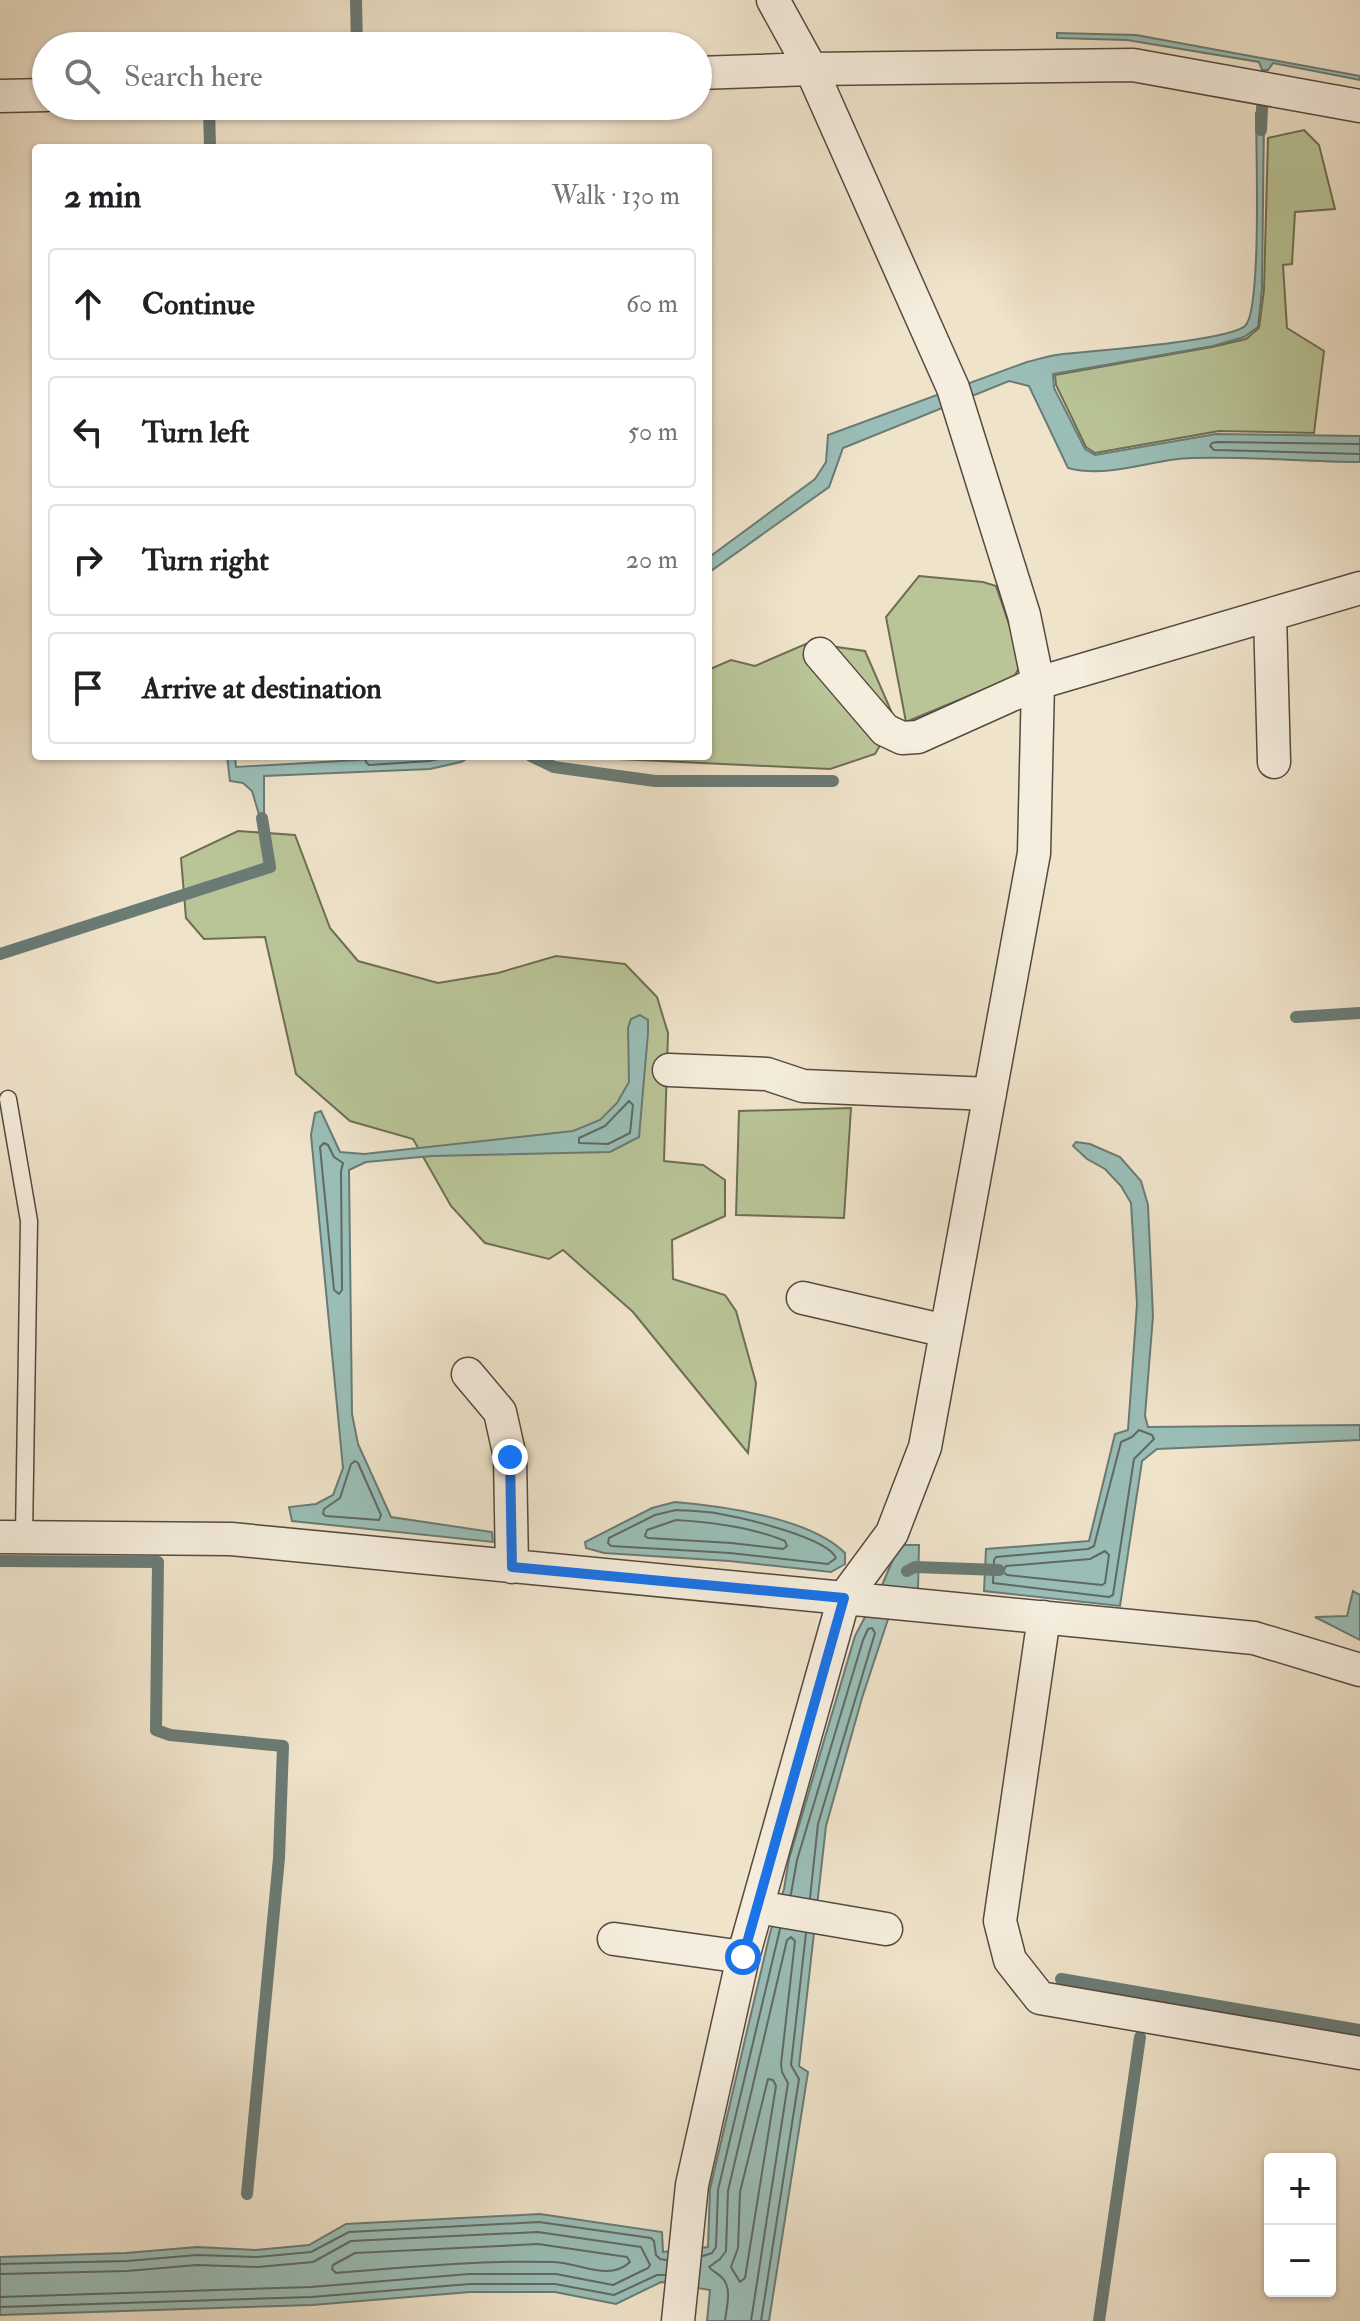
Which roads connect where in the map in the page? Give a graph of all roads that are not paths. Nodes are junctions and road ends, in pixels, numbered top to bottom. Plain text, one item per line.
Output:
1 (773, 0) edge
2 (811, 69) junction
3 (712, 73) edge
4 (32, 95) edge
5 (0, 96) edge
6 (1360, 106) edge
7 (1360, 588) edge
8 (1270, 615) junction
9 (820, 654) dead end
10 (1038, 683) junction
11 (1274, 762) dead end
12 (669, 1070) dead end
13 (990, 1094) junction
14 (8, 1099) dead end
15 (803, 1298) dead end
16 (946, 1331) junction
17 (468, 1374) dead end
18 (12, 1536) edge
19 (512, 1567) junction
20 (844, 1598) junction
21 (1044, 1617) junction
22 (1360, 1670) edge
23 (766, 1908) junction
24 (886, 1929) dead end
25 (614, 1939) dead end
26 (743, 1957) junction
27 (1360, 2053) edge
28 (678, 2321) edge

1 - 2 street
2 - 3 street
2 - 6 street
2 - 10 street
4 - 5 street
7 - 8 street
8 - 10 street
8 - 11 street
9 - 10 street
10 - 13 street
12 - 13 street
13 - 16 street
14 - 18 lane
15 - 16 street
16 - 20 street
17 - 19 street
18 - 19 street
19 - 20 street
20 - 21 street
20 - 23 street
21 - 22 street
21 - 27 street
23 - 24 street
23 - 26 street
25 - 26 street
26 - 28 street

